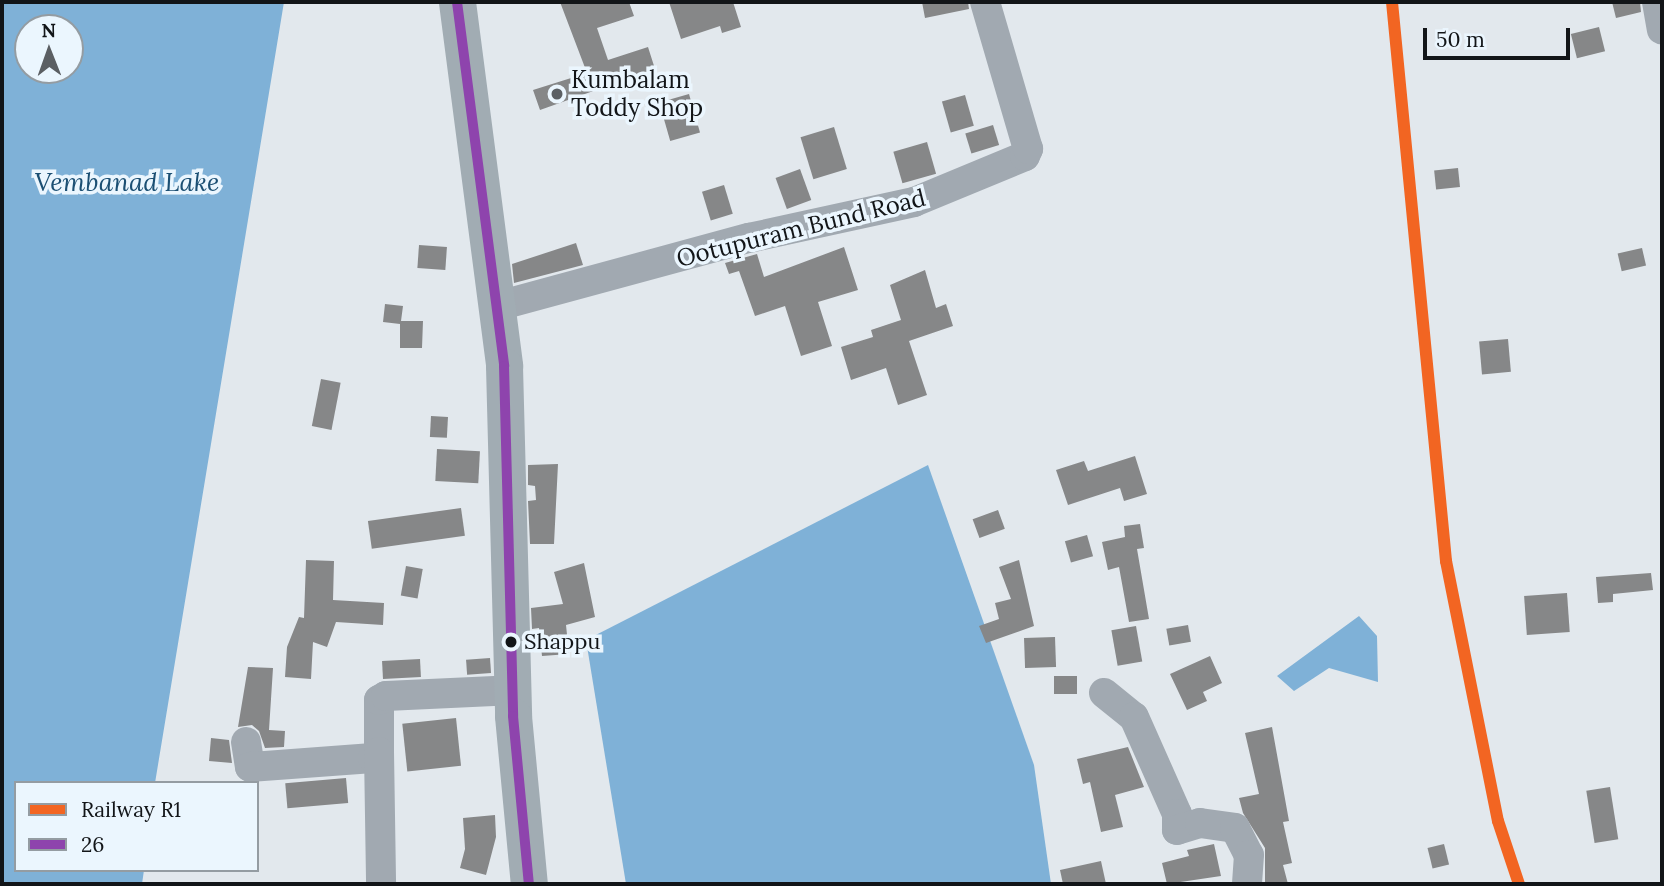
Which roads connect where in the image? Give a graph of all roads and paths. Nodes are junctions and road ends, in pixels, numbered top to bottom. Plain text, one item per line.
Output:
1 (457, 2) edge
2 (985, 2) edge
3 (1657, 2) edge
4 (1662, 30) edge
5 (498, 306) junction
6 (512, 690) junction
7 (1104, 694) dead end
8 (246, 742) dead end
9 (379, 752) junction
10 (381, 884) edge
11 (529, 884) edge
12 (1247, 884) edge

1 - 5 main road
2 - 5 street, Ootupuram Bund Road
3 - 4 street
5 - 6 main road
6 - 9 street
6 - 11 main road
7 - 12 street
8 - 9 street
9 - 10 street

